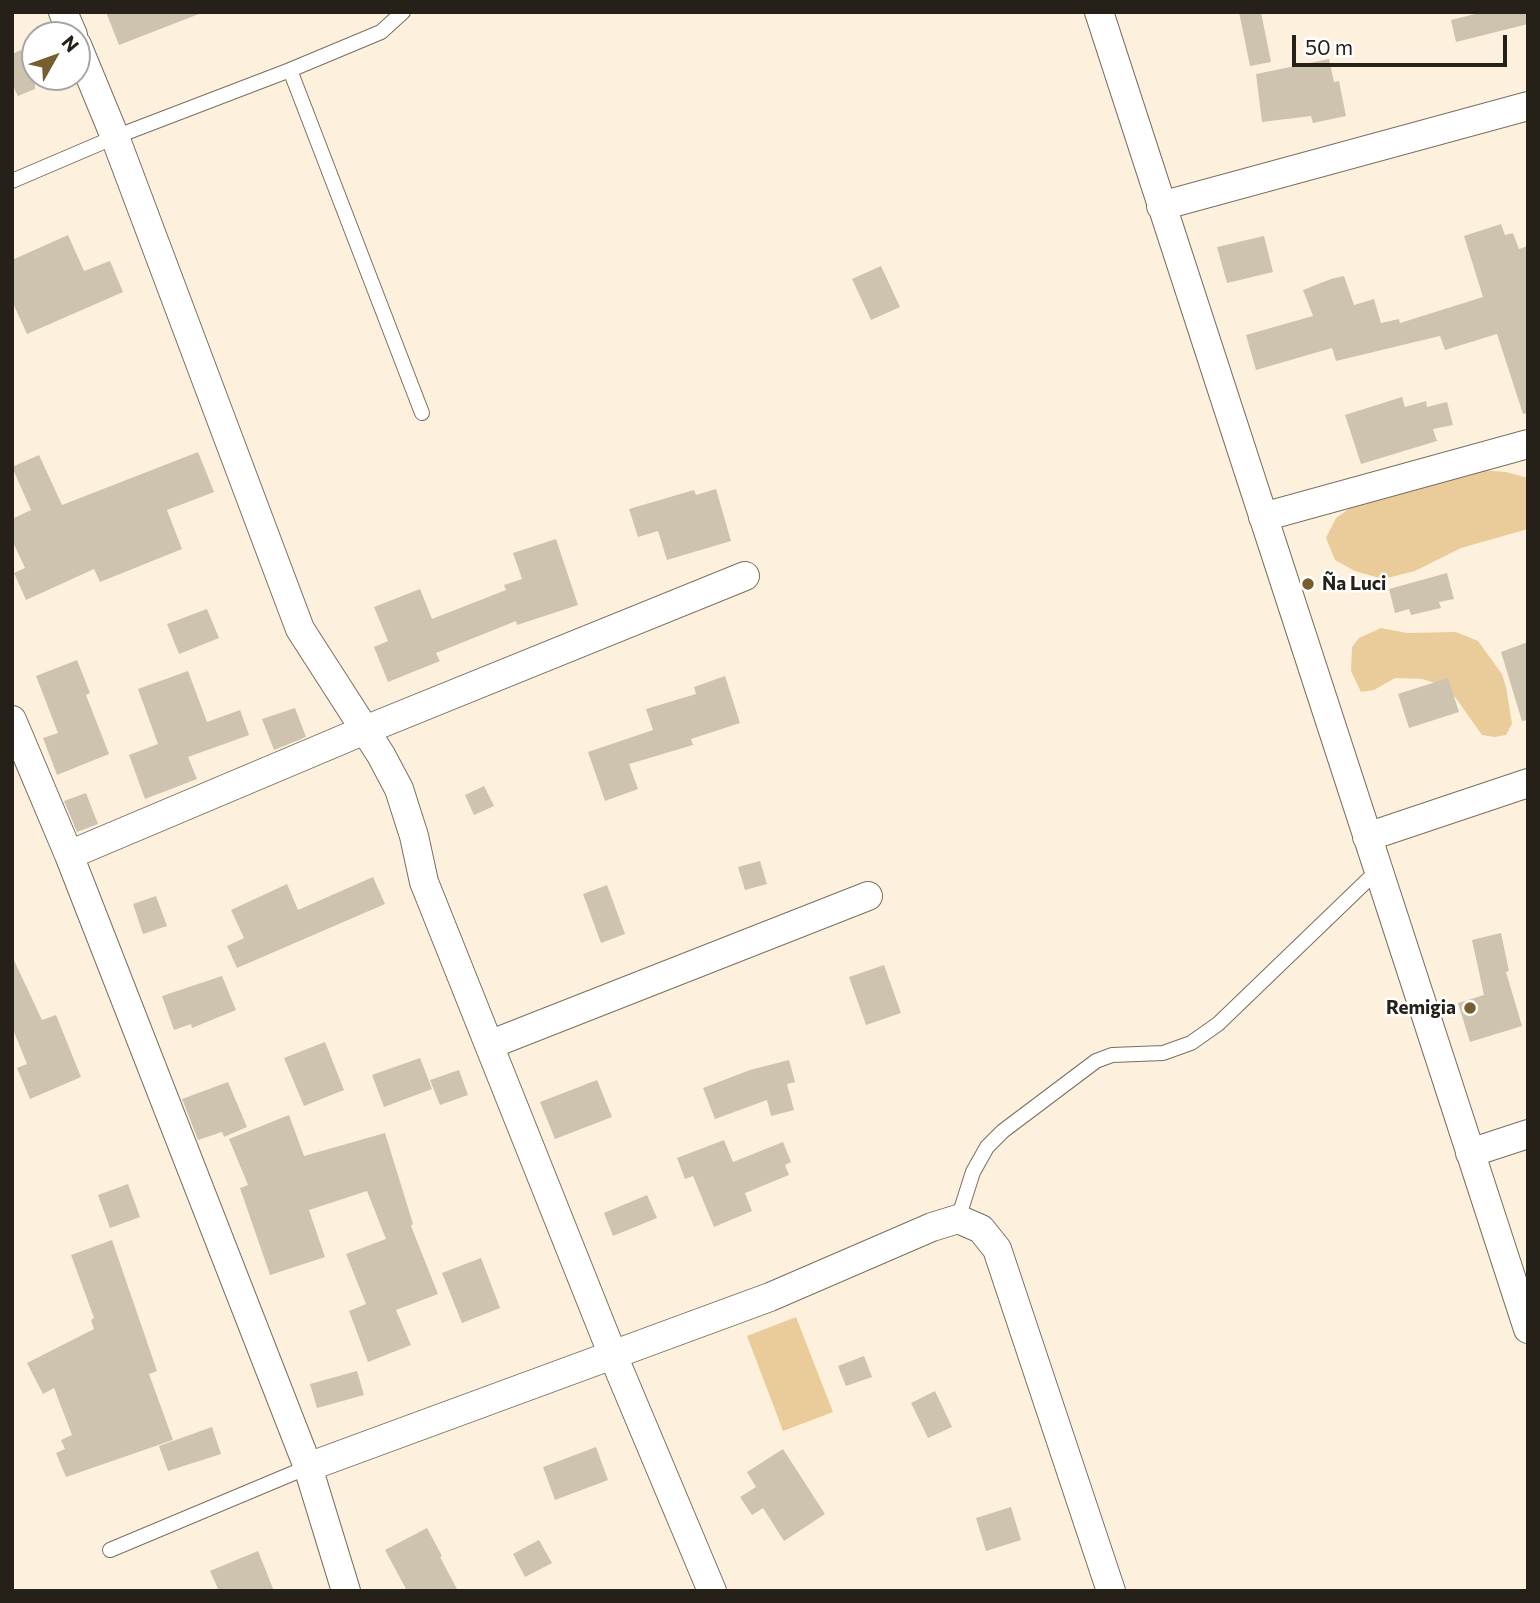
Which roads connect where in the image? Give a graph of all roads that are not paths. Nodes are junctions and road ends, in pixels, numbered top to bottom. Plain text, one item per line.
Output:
1 (403, 12) edge
2 (1099, 12) edge
3 (290, 71) junction
4 (91, 79) edge
5 (1528, 106) edge
6 (115, 136) junction
7 (12, 181) edge
8 (1161, 206) junction
9 (422, 413) dead end
10 (1528, 444) edge
11 (1263, 517) junction
12 (745, 576) dead end
13 (12, 720) edge
14 (365, 730) junction
15 (1528, 783) edge
16 (1367, 837) junction
17 (69, 855) junction
18 (1378, 870) junction
19 (868, 896) dead end
20 (489, 1045) junction
21 (1528, 1134) edge
22 (1470, 1153) junction
23 (958, 1219) junction
24 (1528, 1329) edge
25 (612, 1353) junction
26 (308, 1467) junction
27 (110, 1550) dead end
28 (346, 1591) edge
29 (712, 1591) edge
30 (1111, 1591) edge

1 - 3 lane
2 - 8 street
3 - 6 lane
3 - 9 lane
4 - 6 street
5 - 8 street
6 - 7 lane
6 - 14 street
8 - 11 street
10 - 11 street
11 - 16 street
12 - 14 street
13 - 17 street
14 - 17 street
14 - 20 street
15 - 16 street
16 - 18 street
17 - 26 street
18 - 22 street
18 - 23 lane
19 - 20 street
20 - 25 street
21 - 22 street
22 - 24 street
23 - 25 street
23 - 30 street
25 - 26 street
25 - 29 street
26 - 27 lane
26 - 28 street

